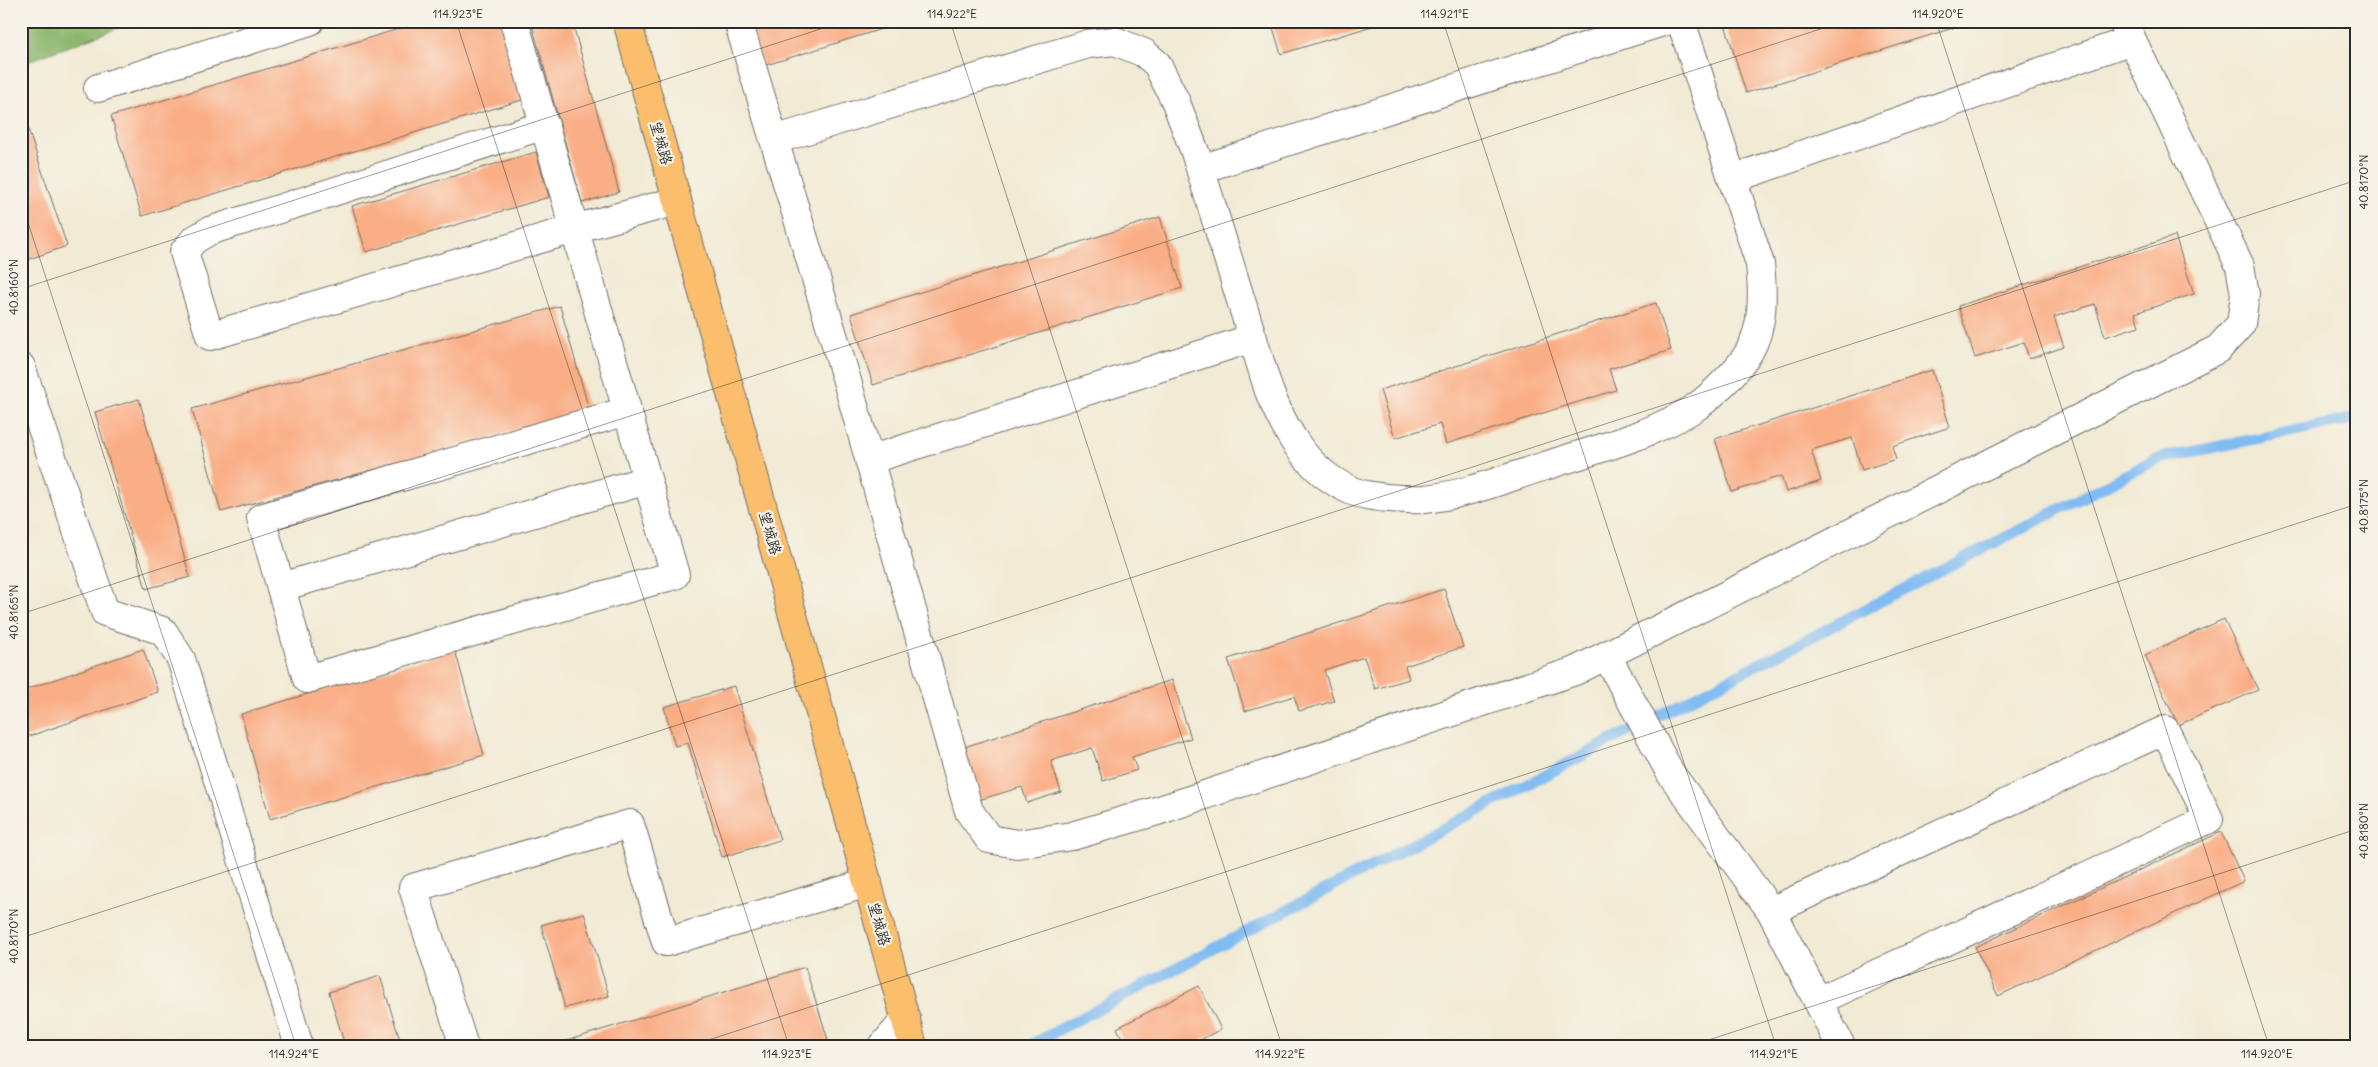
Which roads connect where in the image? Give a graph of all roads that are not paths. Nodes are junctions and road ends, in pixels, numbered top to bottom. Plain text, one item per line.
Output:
1 (310, 21) edge
2 (514, 21) edge
3 (627, 21) edge
4 (738, 21) edge
5 (1666, 21) edge
6 (1681, 21) edge
7 (2128, 31) edge
8 (98, 88) dead end
9 (545, 125) junction
10 (774, 140) junction
11 (1201, 169) junction
12 (1732, 179) junction
13 (678, 201) junction
14 (574, 229) junction
15 (1253, 338) junction
16 (21, 367) edge
17 (627, 411) junction
18 (869, 460) junction
19 (647, 480) junction
20 (281, 586) junction
21 (1607, 656) junction
22 (868, 883) junction
23 (1771, 911) junction
24 (1818, 1002) junction
25 (906, 1019) junction
26 (299, 1046) edge
27 (464, 1046) edge
28 (883, 1046) edge
29 (913, 1046) edge
30 (1841, 1046) edge

1 - 8 street
2 - 9 street
3 - 13 main road, 望城路
4 - 10 street
5 - 11 street
6 - 12 street
7 - 12 street
7 - 21 street
9 - 14 street
9 - 14 street
10 - 11 street
10 - 18 street
11 - 15 street
12 - 15 street
13 - 14 street
13 - 22 main road, 望城路
14 - 17 street
15 - 18 street
16 - 26 street
17 - 19 street
17 - 20 street
18 - 21 street
19 - 20 street
19 - 20 street
21 - 23 street
22 - 25 main road, 望城路
22 - 27 street
23 - 24 street
23 - 24 street
24 - 30 street
25 - 28 street
25 - 29 main road, 望城路

